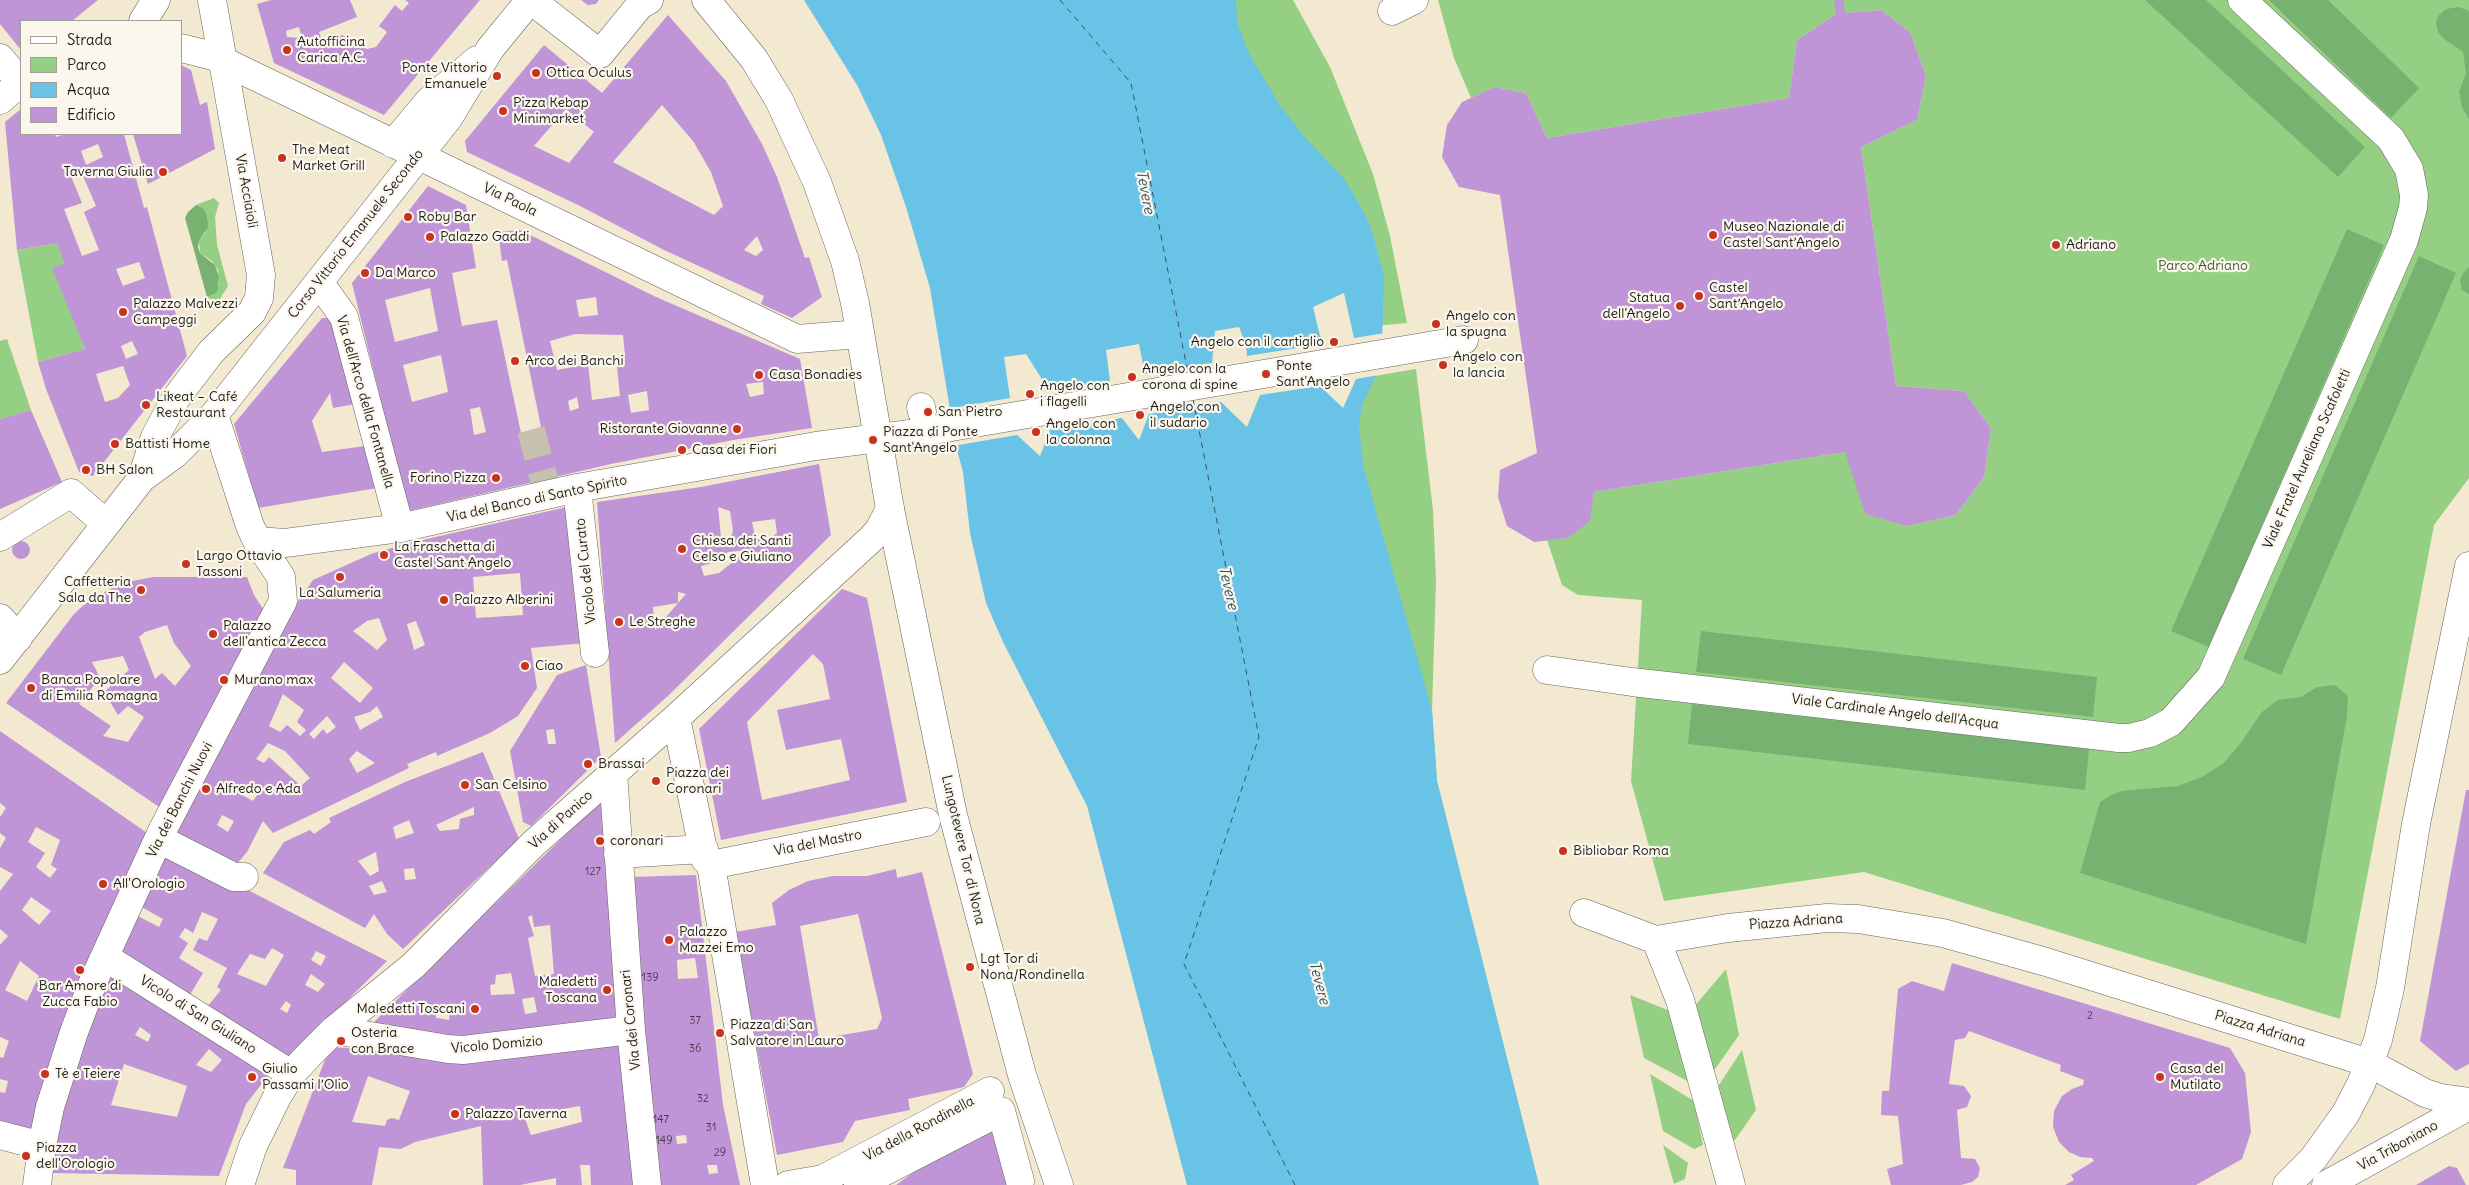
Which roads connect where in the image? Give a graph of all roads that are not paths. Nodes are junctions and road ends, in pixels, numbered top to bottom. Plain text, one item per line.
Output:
1 (156, 0) edge
2 (212, 0) edge
3 (530, 0) edge
4 (649, 0) edge
5 (706, 0) edge
6 (2242, 0) edge
7 (144, 20) edge
8 (182, 48) edge
9 (490, 49) junction
10 (0, 58) edge
11 (224, 62) junction
12 (20, 81) edge
13 (20, 83) edge
14 (0, 100) edge
15 (393, 144) junction
16 (417, 155) junction
17 (319, 282) junction
18 (860, 334) junction
19 (1451, 342) dead end
20 (214, 415) junction
21 (879, 439) junction
22 (142, 478) junction
23 (577, 488) junction
24 (890, 509) junction
25 (105, 523) junction
26 (400, 528) junction
27 (0, 538) edge
28 (257, 541) junction
29 (2469, 566) edge
30 (0, 618) edge
31 (18, 638) junction
32 (595, 653) dead end
33 (0, 660) edge
34 (1547, 670) dead end
35 (676, 718) junction
36 (2119, 738) joint
37 (613, 773) junction
38 (926, 822) dead end
39 (159, 839) junction
40 (618, 854) junction
41 (708, 857) junction
42 (244, 876) dead end
43 (1584, 913) dead end
44 (1656, 940) junction
45 (104, 956) junction
46 (334, 1030) junction
47 (631, 1030) junction
48 (2369, 1063) junction
49 (291, 1074) junction
50 (2469, 1104) edge
51 (0, 1135) edge
52 (42, 1146) junction
53 (764, 1176) edge
54 (853, 1176) edge
55 (1020, 1181) dead end
56 (824, 1182) edge
57 (36, 1185) edge
58 (240, 1185) edge
59 (647, 1185) edge
60 (788, 1185) edge
61 (1059, 1185) edge
62 (1731, 1185) edge
63 (2287, 1185) edge
64 (2326, 1185) edge

1 - 7 street
2 - 11 street, Via Acciaioli
3 - 4 street
3 - 9 street, Corso Vittorio Emanuele Secondo
5 - 18 street
6 - 36 street, Viale Fratel Aureliano Scafoletti
8 - 11 street, Via Paola
9 - 15 street, Corso Vittorio Emanuele Secondo
9 - 16 street, Corso Vittorio Emanuele Secondo
10 - 12 street
11 - 15 street, Via Paola
11 - 22 street, Via Acciaioli
13 - 14 street
15 - 16 street, Via Paola
16 - 17 street, Corso Vittorio Emanuele Secondo
16 - 18 street, Via Paola
17 - 20 street, Corso Vittorio Emanuele Secondo
17 - 26 street, Via dell'Arco della Fontanella
18 - 21 street
19 - 21 street
20 - 22 street, Corso Vittorio Emanuele Secondo
20 - 28 street
21 - 23 street, Via del Banco di Santo Spirito
21 - 24 street
22 - 25 street
23 - 26 street, Via del Banco di Santo Spirito
23 - 32 street, Vicolo del Curato
24 - 35 street, Via di Panico
24 - 61 street, Lungotevere Tor di Nona
25 - 27 street
25 - 31 street
26 - 28 street, Via del Banco di Santo Spirito
28 - 39 street, Via dei Banchi Nuovi
29 - 48 street
30 - 31 street
31 - 33 street
34 - 36 street, Viale Cardinale Angelo dell'Acqua
35 - 37 street, Via di Panico
35 - 41 street
37 - 40 street
37 - 46 street, Via di Panico
38 - 41 street, Via del Mastro
39 - 42 street
39 - 45 street, Via dei Banchi Nuovi
40 - 41 street
40 - 47 street, Via dei Coronari
41 - 53 street
43 - 44 street
44 - 48 street, Piazza Adriana
44 - 62 street
45 - 49 street, Vicolo di San Giuliano
45 - 52 street, Via dei Banchi Nuovi
46 - 47 street, Vicolo Domizio
46 - 49 street, Via di Panico
47 - 59 street, Via dei Coronari
48 - 50 street, Piazza Adriana
48 - 63 street
49 - 58 street, Via di Panico
50 - 64 street, Via Triboniano
51 - 52 street
52 - 57 street, Via dei Banchi Nuovi
54 - 55 street, Via della Rondinella
54 - 56 street
56 - 60 street

